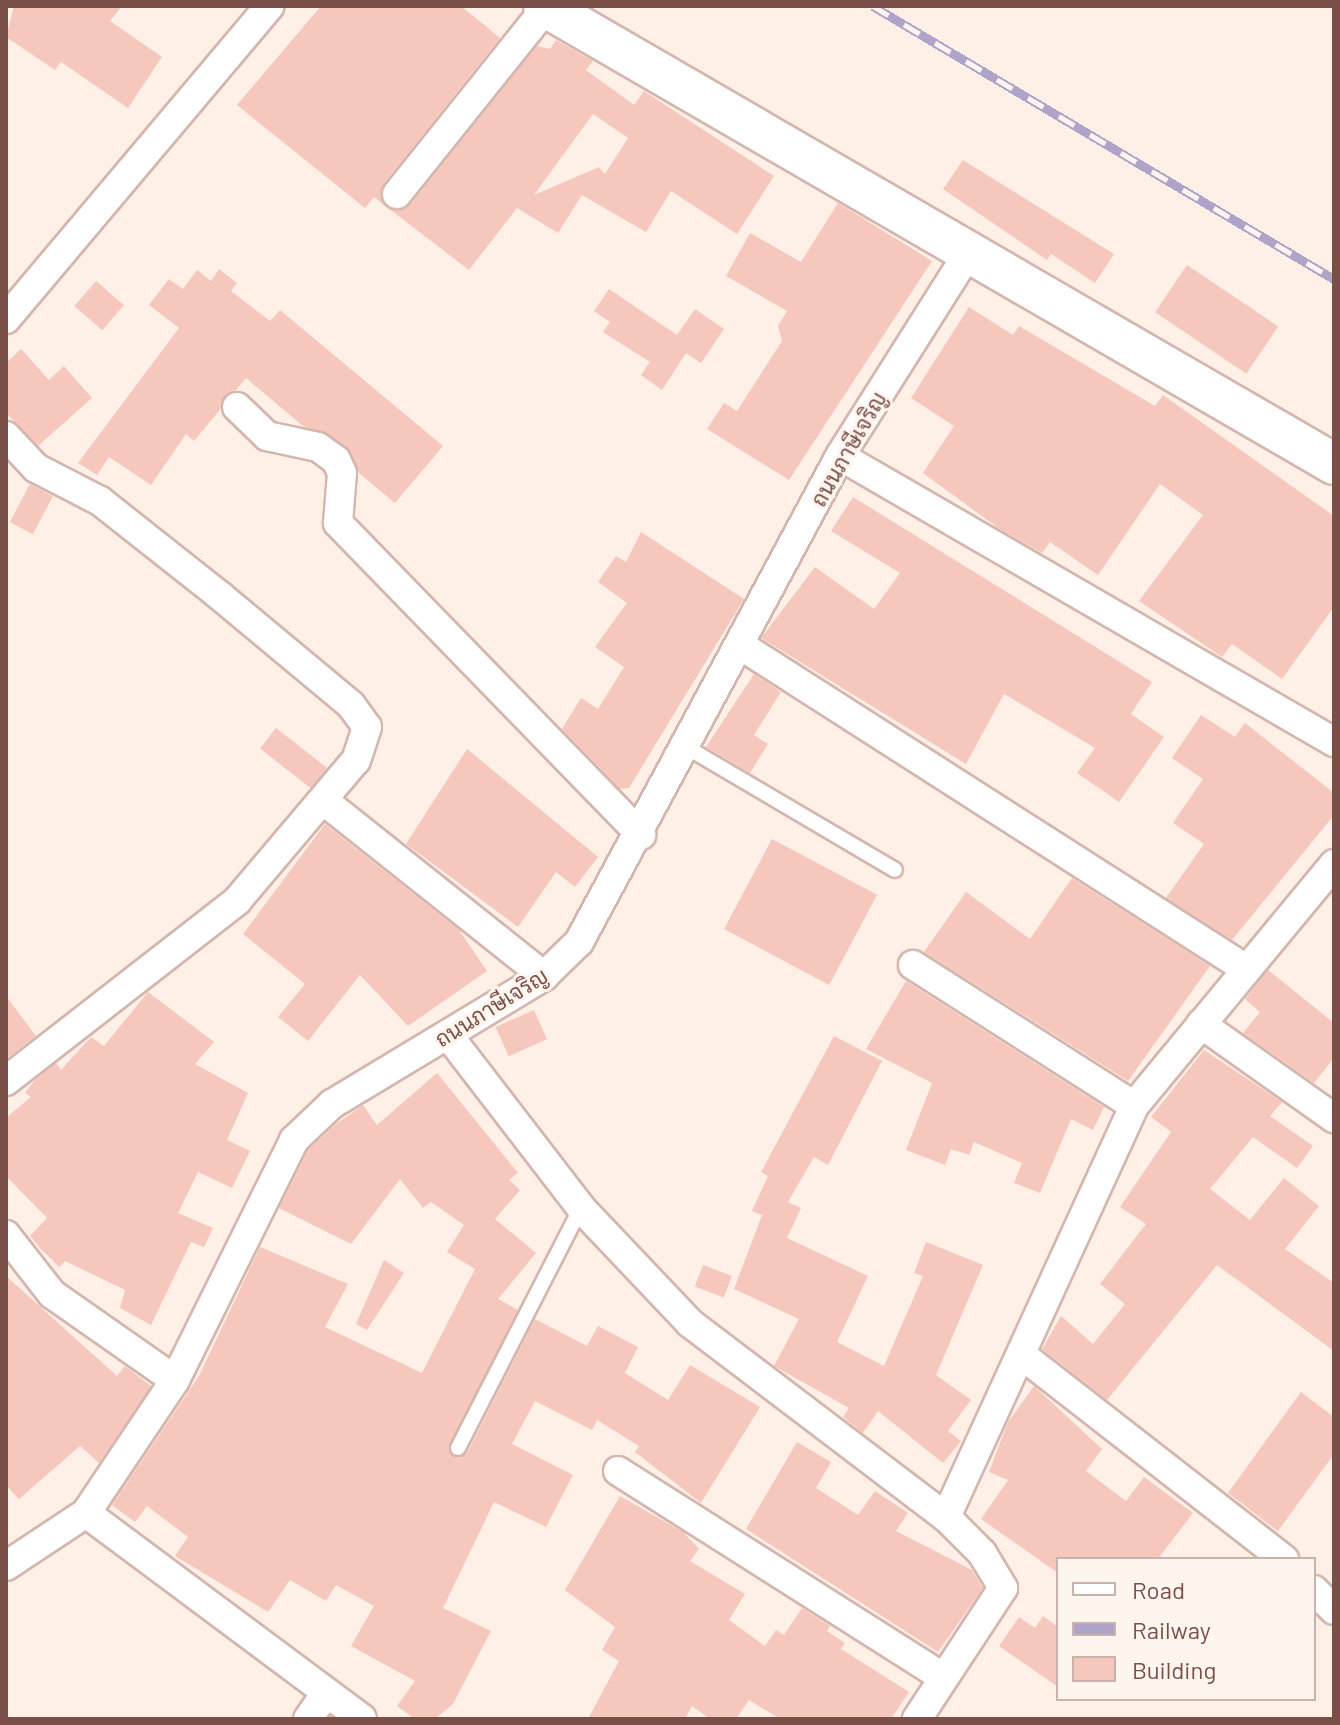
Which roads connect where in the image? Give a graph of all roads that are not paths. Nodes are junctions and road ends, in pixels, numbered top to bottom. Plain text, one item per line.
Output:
1 (270, 6) edge
2 (545, 7) edge
3 (397, 194) dead end
4 (971, 249) junction
5 (6, 319) edge
6 (237, 407) dead end
7 (6, 436) edge
8 (840, 456) junction
9 (1334, 464) edge
10 (740, 645) junction
11 (1334, 742) edge
12 (688, 748) junction
13 (324, 801) junction
14 (641, 835) junction
15 (1334, 864) edge
16 (895, 870) dead end
17 (913, 965) dead end
18 (1246, 969) junction
19 (544, 976) junction
20 (1201, 1024) junction
21 (448, 1035) junction
22 (6, 1081) edge
23 (1134, 1106) junction
24 (1334, 1118) edge
25 (581, 1208) junction
26 (6, 1235) edge
27 (1023, 1356) junction
28 (175, 1380) junction
29 (458, 1448) dead end
30 (618, 1471) dead end
31 (86, 1513) junction
32 (946, 1517) junction
33 (1281, 1557) edge
34 (6, 1566) edge
35 (1316, 1592) edge
36 (1334, 1610) edge
37 (943, 1677) junction
38 (326, 1693) junction
39 (308, 1719) edge
40 (362, 1719) edge
41 (917, 1719) edge

1 - 5 street
2 - 3 street
2 - 4 street
4 - 8 street, ถนนภาษีเจริญ
4 - 9 street
6 - 14 street
7 - 13 street
8 - 10 street, ถนนภาษีเจริญ
8 - 11 street
10 - 12 street, ถนนภาษีเจริญ
10 - 18 street
12 - 14 street, ถนนภาษีเจริญ
12 - 16 lane
13 - 19 street
13 - 22 street
14 - 19 street, ถนนภาษีเจริญ
15 - 18 street
17 - 23 street
18 - 20 street
19 - 21 street, ถนนภาษีเจริญ
20 - 23 street
20 - 24 street
21 - 25 street
21 - 28 street, ถนนภาษีเจริญ
23 - 27 street
25 - 29 lane
25 - 32 street
26 - 28 street
27 - 32 street
27 - 33 street
28 - 31 street, ถนนภาษีเจริญ
30 - 37 street
31 - 34 street, ถนนภาษีเจริญ
31 - 38 street
32 - 37 street
35 - 36 street
37 - 41 street
38 - 39 street
38 - 40 street

